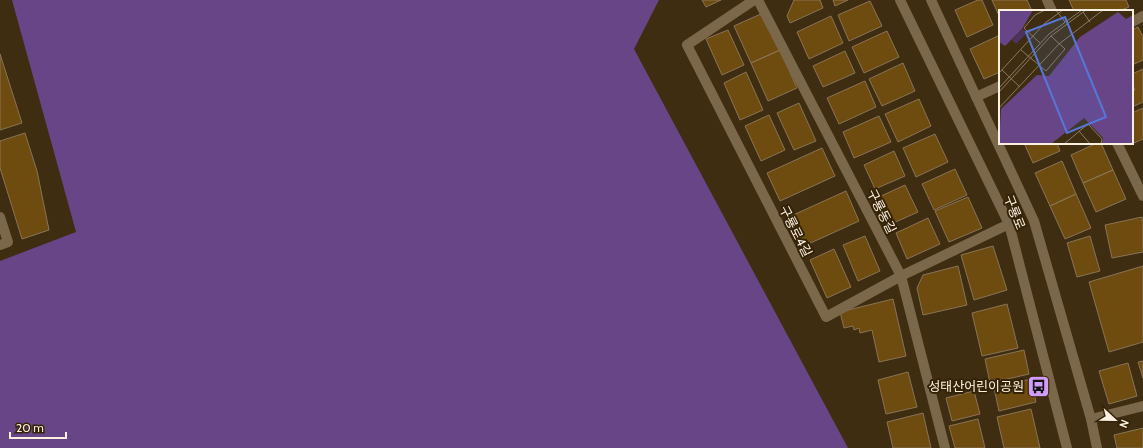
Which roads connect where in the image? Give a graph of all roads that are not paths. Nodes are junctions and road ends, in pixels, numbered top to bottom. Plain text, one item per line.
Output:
1 (754, 0) edge
2 (758, 0) edge
3 (900, 0) edge
4 (930, 0) edge
5 (1047, 0) edge
6 (1052, 10) edge
7 (1143, 16) edge
8 (1133, 21) edge
9 (999, 86) edge
10 (976, 97) junction
11 (1117, 144) edge
12 (1143, 196) edge
13 (0, 217) edge
14 (1009, 224) junction
15 (0, 245) edge
16 (901, 276) junction
17 (1143, 406) edge
18 (1091, 419) junction
19 (945, 448) edge
20 (1067, 448) edge
21 (1097, 448) edge

1 - 16 street, 구룡로4길
2 - 16 street, 구룡동길
3 - 14 street, 구룡로
4 - 10 street, 구룡로
5 - 6 street
7 - 8 street
9 - 10 street
10 - 18 street, 구룡로
11 - 12 street
13 - 15 street
14 - 16 street, 구룡로4길
14 - 20 street, 구룡로
16 - 19 street, 구룡동길
17 - 18 street
18 - 21 street, 구룡로

